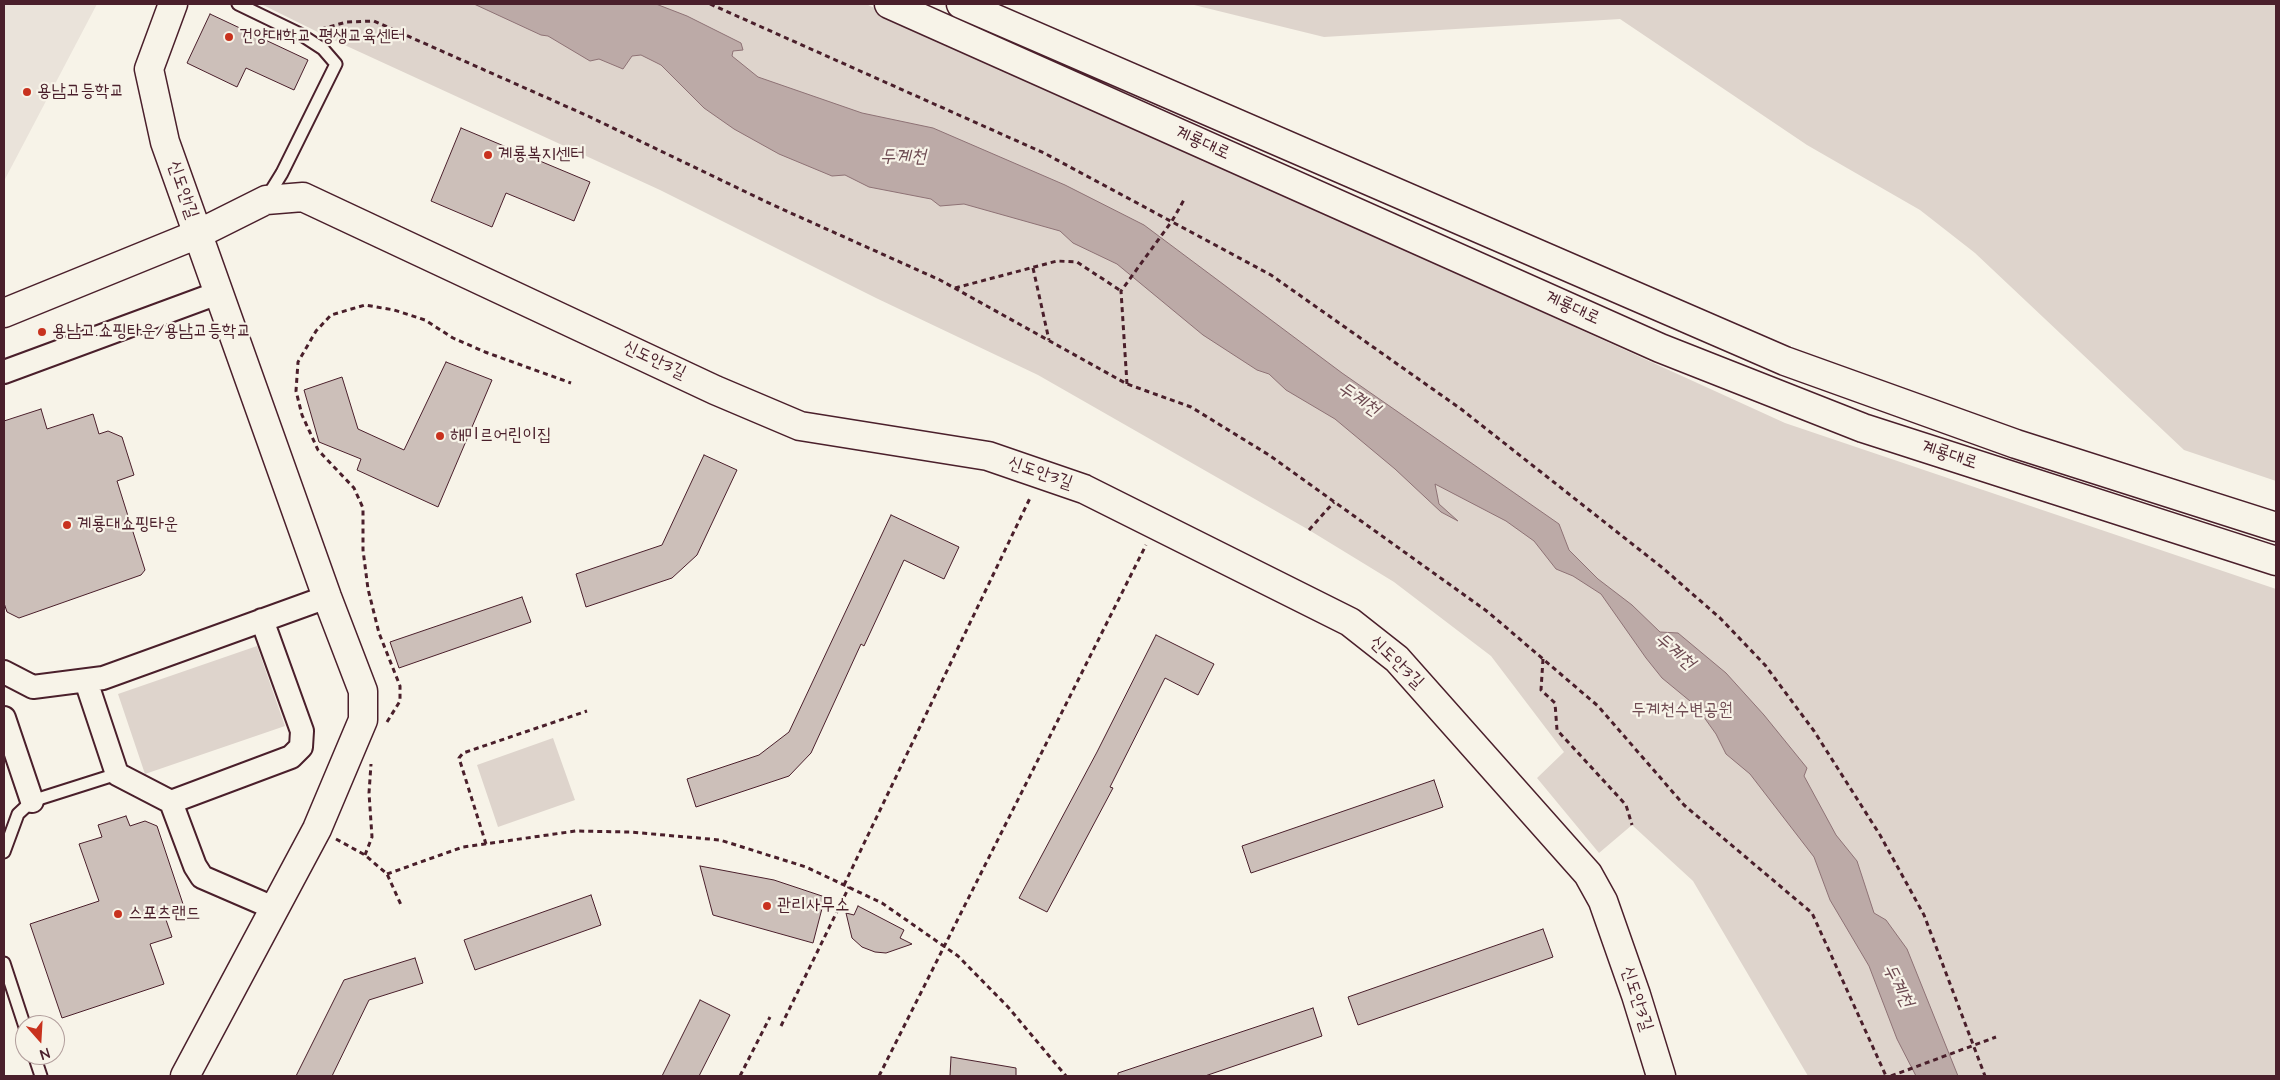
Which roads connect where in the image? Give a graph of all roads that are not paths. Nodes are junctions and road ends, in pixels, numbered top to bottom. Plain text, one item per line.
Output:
1 (173, 4) edge
2 (238, 4) edge
3 (889, 4) edge
4 (961, 4) edge
5 (266, 200) junction
6 (198, 234) junction
7 (218, 293) junction
8 (4, 313) edge
9 (4, 372) edge
10 (2276, 527) edge
11 (2276, 561) edge
12 (327, 597) junction
13 (262, 620) junction
14 (4, 672) edge
15 (86, 681) junction
16 (4, 718) edge
17 (117, 774) junction
18 (32, 801) junction
19 (171, 802) junction
20 (4, 852) edge
21 (276, 909) junction
22 (4, 963) edge
23 (21, 1015) edge
24 (185, 1076) edge
25 (1661, 1076) edge

1 - 6 street, 신도안1길
2 - 5 lane
3 - 11 street, 계룡대로
4 - 10 street, 계룡대로
5 - 6 street, 신도안3길
5 - 25 street, 신도안3길
6 - 7 street
6 - 8 street, 신도안1길
7 - 9 street
7 - 12 street
12 - 13 street
12 - 21 street
13 - 15 street
13 - 19 street
14 - 15 street
15 - 17 street
16 - 18 street
17 - 18 lane
17 - 19 street
18 - 20 lane
19 - 21 street
21 - 24 street
22 - 23 lane

